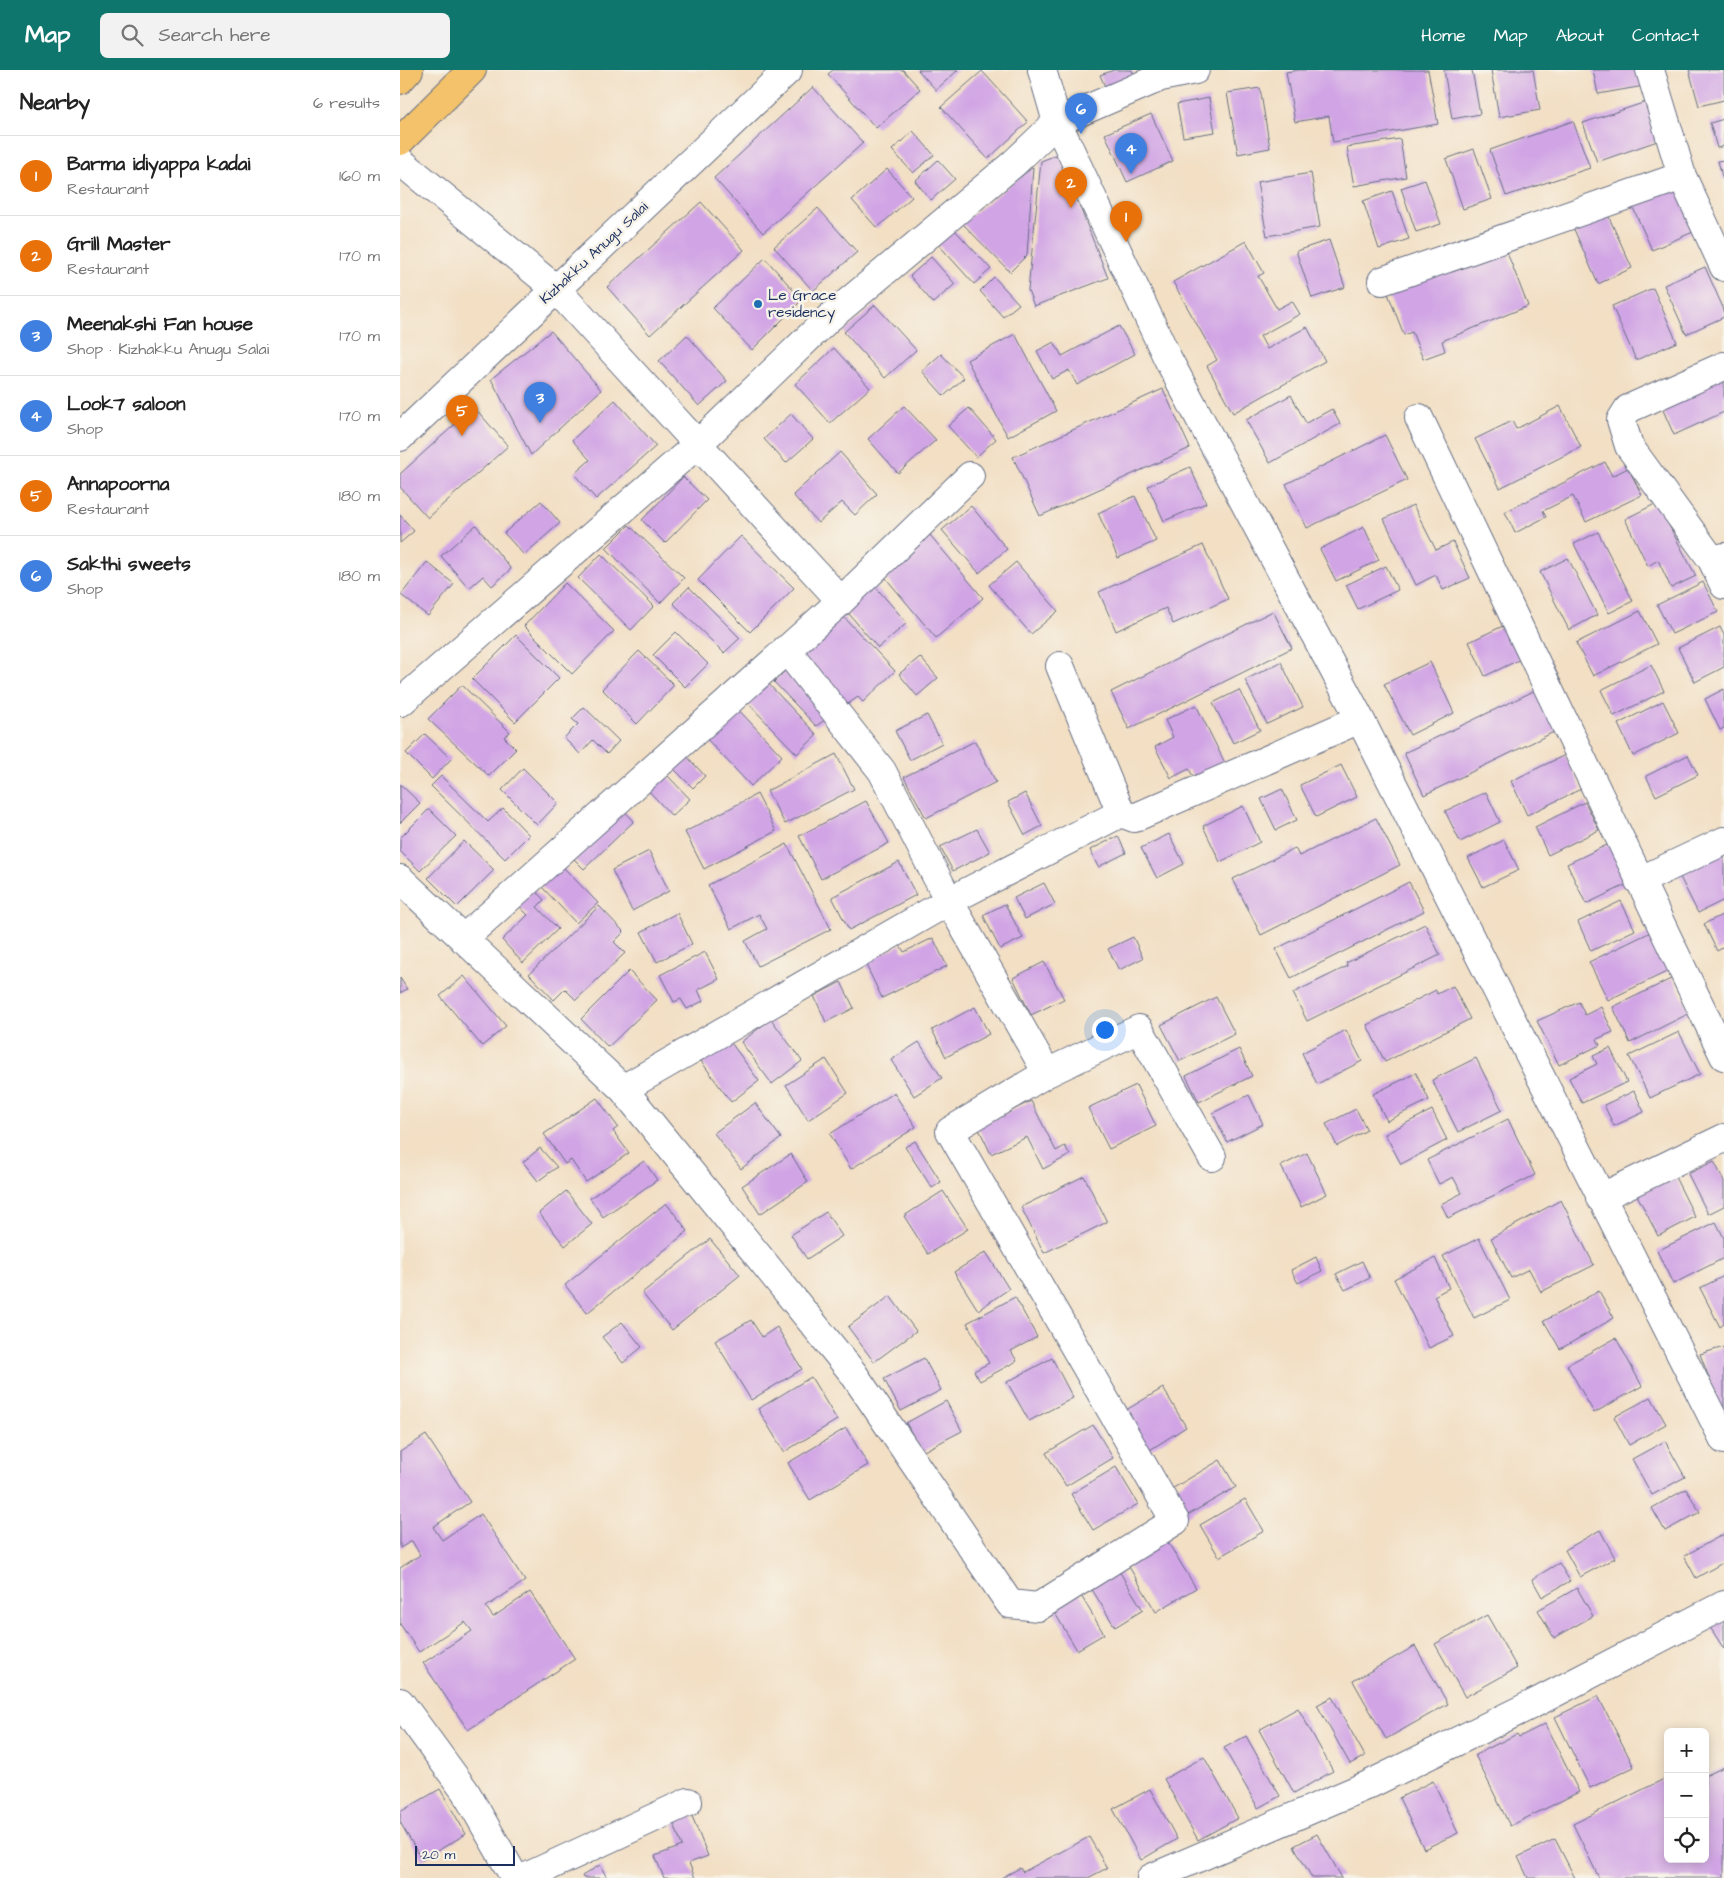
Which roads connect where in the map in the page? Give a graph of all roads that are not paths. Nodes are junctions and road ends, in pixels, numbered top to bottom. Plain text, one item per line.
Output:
1 (409, 70) edge
2 (472, 70) edge
3 (788, 70) edge
4 (1042, 70) edge
5 (1195, 70) edge
6 (1650, 70) edge
7 (400, 80) edge
8 (1057, 122) junction
9 (400, 141) edge
10 (400, 161) edge
11 (1682, 176) junction
12 (1724, 267) edge
13 (1382, 281) dead end
14 (556, 289) junction
15 (1724, 366) edge
16 (1419, 418) dead end
17 (400, 437) edge
18 (698, 444) junction
19 (970, 476) dead end
20 (1718, 559) edge
21 (1724, 585) edge
22 (841, 600) junction
23 (786, 649) junction
24 (1060, 666) dead end
25 (401, 702) edge
26 (1360, 719) junction
27 (1121, 813) junction
28 (1724, 841) edge
29 (1639, 881) junction
30 (406, 894) edge
31 (950, 901) junction
32 (463, 939) junction
33 (1724, 1056) edge
34 (1046, 1073) junction
35 (623, 1090) junction
36 (1724, 1138) edge
37 (1212, 1157) dead end
38 (1600, 1198) junction
39 (1724, 1440) edge
40 (1724, 1604) edge
41 (400, 1702) edge
42 (688, 1802) dead end
43 (515, 1878) edge
44 (524, 1878) edge
45 (1151, 1878) edge

1 - 7 main road
2 - 9 main road
3 - 14 street, Kizhakku Anugu Salai
4 - 8 street
5 - 8 street
6 - 11 street
8 - 18 street
8 - 26 street
10 - 14 street
11 - 12 street
11 - 13 street
14 - 17 street, Kizhakku Anugu Salai
14 - 18 street
15 - 20 street
16 - 29 street
18 - 22 street
18 - 25 street
19 - 22 street
20 - 21 street
22 - 23 street
23 - 31 street
23 - 32 street
24 - 27 street
26 - 27 street
26 - 38 street
27 - 31 street
28 - 29 street
29 - 33 street
30 - 32 street
31 - 34 street
31 - 35 street
32 - 35 street
34 - 35 street
34 - 37 street
36 - 38 street
38 - 39 street
40 - 45 street
41 - 43 street
42 - 44 street

